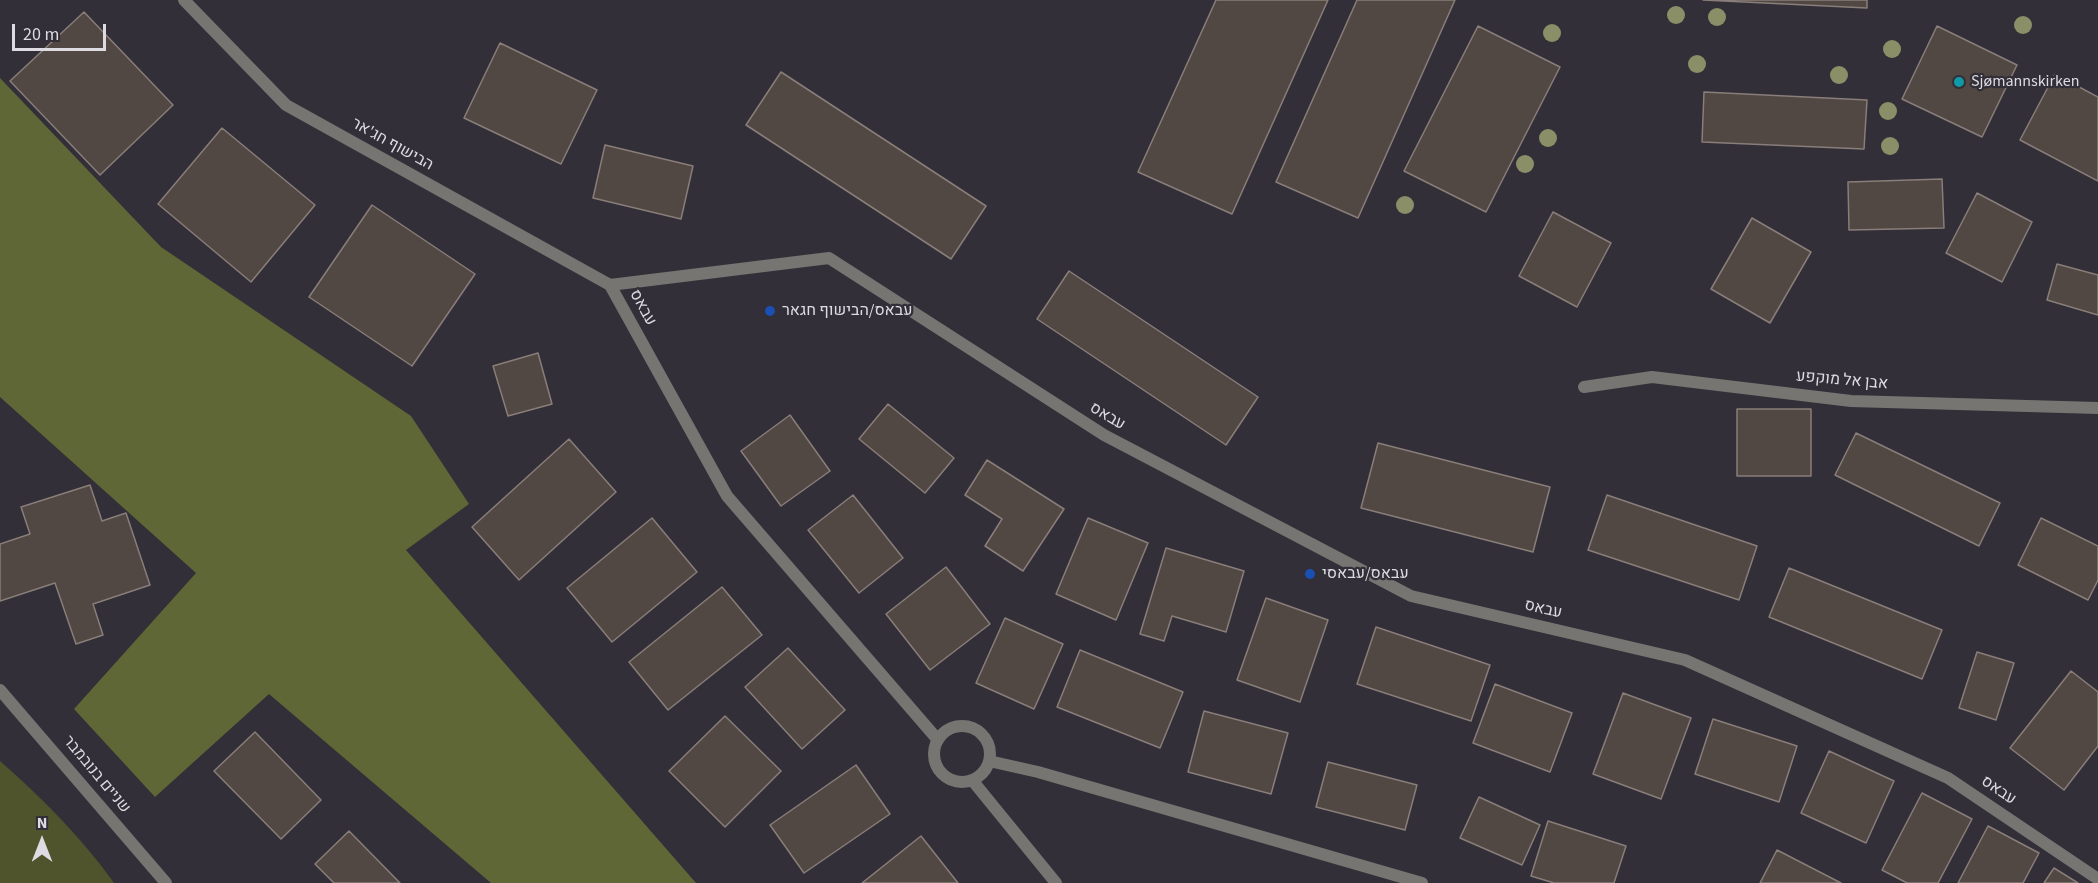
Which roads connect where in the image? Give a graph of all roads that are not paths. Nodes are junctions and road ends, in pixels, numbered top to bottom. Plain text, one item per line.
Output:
1 (184, 0) edge
2 (610, 285) junction
3 (1584, 387) dead end
4 (2098, 408) edge
5 (0, 690) edge
6 (938, 740) junction
7 (989, 761) junction
8 (972, 780) junction
9 (2098, 879) edge
10 (166, 883) edge
11 (1056, 883) edge
12 (1422, 883) edge

1 - 2 street, הבישוף חג'אר
2 - 6 street, עבאס
2 - 9 street, עבאס
3 - 4 street, אבן אל מוקפע
5 - 10 street, שניים בנובמבר
6 - 7 street
6 - 8 street
7 - 8 street
7 - 12 street
8 - 11 street

